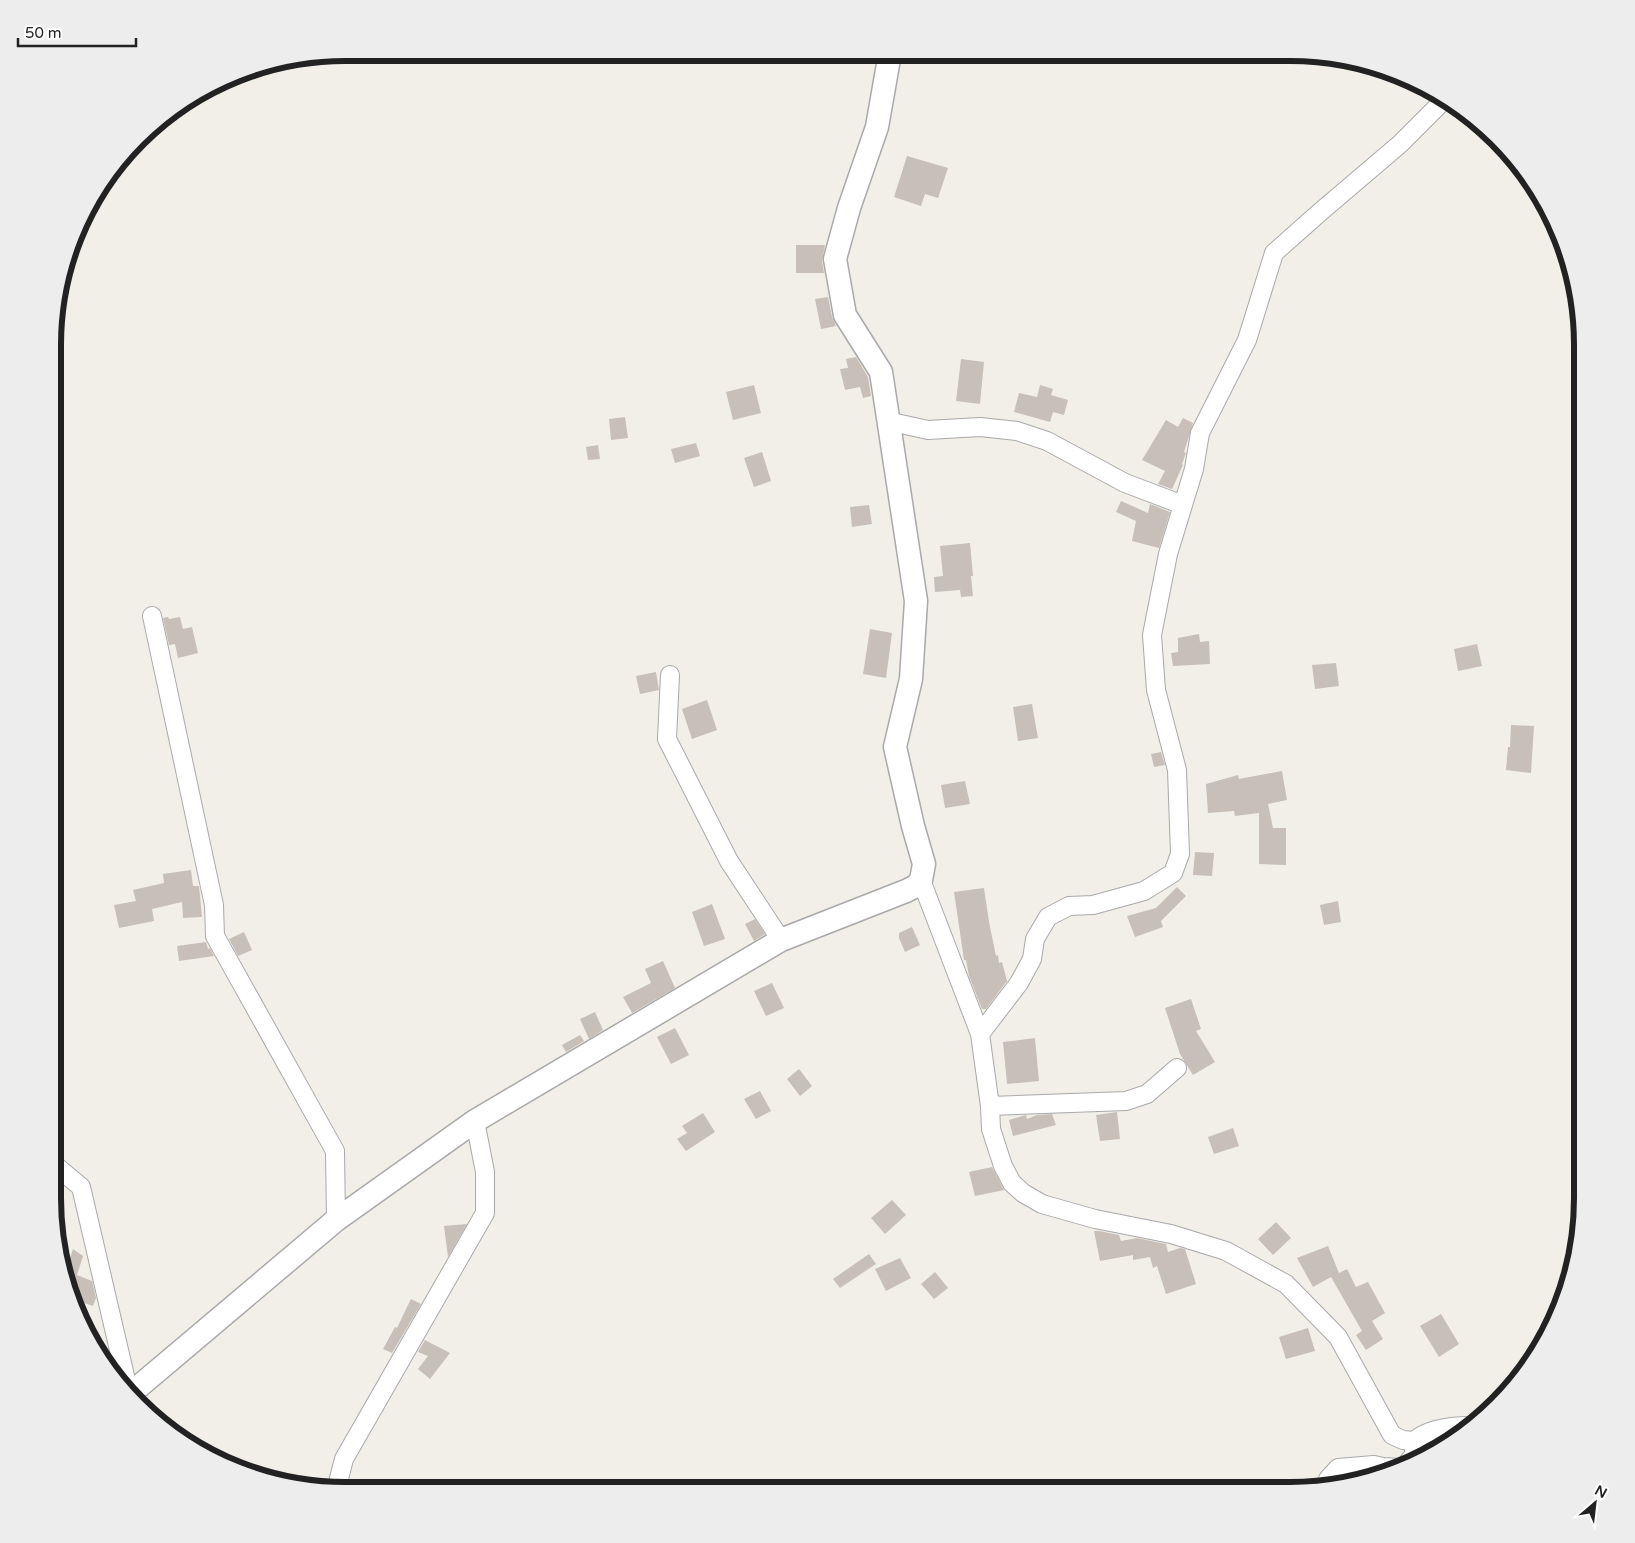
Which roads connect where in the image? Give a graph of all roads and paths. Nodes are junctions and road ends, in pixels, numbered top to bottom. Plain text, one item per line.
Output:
1 (889, 61) edge
2 (1440, 104) edge
3 (887, 421) junction
4 (1184, 505) junction
5 (152, 616) dead end
6 (670, 675) dead end
7 (922, 880) junction
8 (781, 940) junction
9 (980, 1034) junction
10 (1177, 1068) dead end
11 (990, 1106) junction
12 (475, 1121) junction
13 (61, 1170) edge
14 (336, 1220) junction
15 (125, 1377) edge
16 (135, 1389) edge
17 (1459, 1426) edge
18 (1414, 1441) junction
19 (1414, 1452) edge
20 (1382, 1467) edge
21 (1328, 1479) edge
22 (338, 1482) edge

1 - 3 street
2 - 4 street
3 - 4 street
3 - 7 street
4 - 9 street
5 - 14 street
6 - 8 street
7 - 8 street
7 - 9 street
8 - 12 street
9 - 11 street
10 - 11 street
11 - 18 street
12 - 14 street
12 - 22 street
13 - 15 street
14 - 16 street
17 - 18 street
18 - 19 street
20 - 21 street

